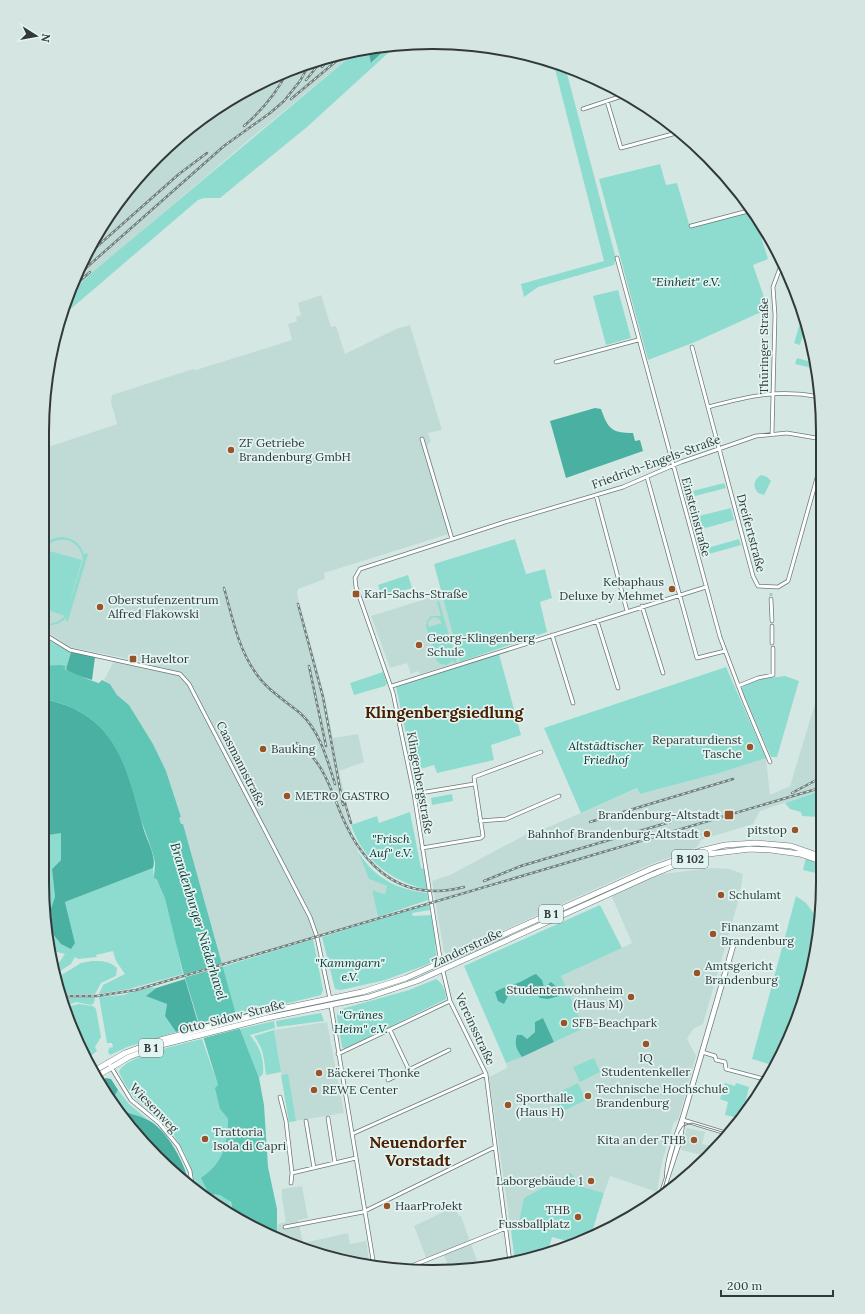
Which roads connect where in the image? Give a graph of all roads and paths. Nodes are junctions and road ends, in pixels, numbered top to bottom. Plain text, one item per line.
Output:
1 (618, 97) edge
2 (607, 101) junction
3 (583, 109) dead end
4 (673, 134) edge
5 (746, 212) edge
6 (691, 226) dead end
7 (617, 258) dead end
8 (779, 270) edge
9 (638, 340) junction
10 (692, 347) dead end
11 (556, 362) dead end
12 (773, 393) junction
13 (814, 397) edge
14 (708, 407) junction
15 (772, 434) junction
16 (816, 438) edge
17 (422, 439) dead end
18 (719, 448) junction
19 (673, 466) junction
20 (647, 477) junction
21 (816, 481) edge
22 (596, 495) junction
23 (452, 539) junction
24 (356, 587) joint
25 (706, 587) junction
26 (770, 588) junction
27 (771, 593) tunnel mouth
28 (679, 594) junction
29 (771, 599) tunnel mouth
30 (642, 606) junction
31 (627, 611) junction
32 (597, 621) junction
33 (772, 621) dead end
34 (772, 626) dead end
35 (552, 635) junction
36 (49, 637) edge
37 (772, 643) dead end
38 (773, 648) dead end
39 (725, 652) junction
40 (663, 673) dead end
41 (392, 686) junction
42 (738, 686) junction
43 (618, 688) dead end
44 (573, 703) dead end
45 (542, 752) dead end
46 (770, 762) dead end
47 (474, 784) junction
48 (414, 794) junction
49 (559, 796) dead end
50 (480, 821) junction
51 (422, 848) junction
52 (816, 855) edge
53 (816, 860) edge
54 (649, 876) joint
55 (604, 889) junction
56 (607, 895) junction
57 (732, 946) dead end
58 (441, 964) junction
59 (443, 971) junction
60 (330, 999) junction
61 (450, 1001) junction
62 (331, 1006) junction
63 (246, 1020) junction
64 (390, 1030) junction
65 (449, 1050) dead end
66 (702, 1052) junction
67 (338, 1054) junction
68 (109, 1064) junction
69 (98, 1069) edge
70 (408, 1070) junction
71 (100, 1073) edge
72 (486, 1074) junction
73 (762, 1078) edge
74 (388, 1080) dead end
75 (280, 1097) dead end
76 (328, 1118) dead end
77 (683, 1120) junction
78 (306, 1121) dead end
79 (723, 1132) edge
80 (352, 1134) junction
81 (495, 1147) junction
82 (356, 1158) junction
83 (335, 1163) junction
84 (314, 1168) junction
85 (292, 1173) junction
86 (191, 1180) edge
87 (291, 1183) dead end
88 (663, 1188) edge
89 (365, 1210) junction
90 (285, 1227) dead end
91 (506, 1228) junction
92 (509, 1257) edge
93 (373, 1261) edge
94 (416, 1264) edge

1 - 2 street
2 - 3 street
2 - 4 street
5 - 6 street
7 - 9 street, Einsteinstraße
8 - 12 street, Thüringer Straße
9 - 11 street
9 - 19 street, Einsteinstraße
10 - 14 street
12 - 13 street
12 - 14 street
12 - 15 street, Thüringer Straße
14 - 18 street
15 - 16 street, Friedrich-Engels-Straße
15 - 18 street, Friedrich-Engels-Straße
17 - 23 street
18 - 19 street, Friedrich-Engels-Straße
18 - 26 street, Dreifertstraße
19 - 20 street, Friedrich-Engels-Straße
19 - 25 street, Einsteinstraße
20 - 22 street, Friedrich-Engels-Straße
20 - 28 street
21 - 26 street, Dreifertstraße
22 - 23 street, Friedrich-Engels-Straße
22 - 31 street
23 - 24 street, Friedrich-Engels-Straße
24 - 41 street, Klingenbergstraße
25 - 28 street
25 - 39 street, Einsteinstraße
26 - 27 street
28 - 30 street
28 - 39 street
29 - 33 street
30 - 31 street
30 - 40 street
31 - 32 street
32 - 35 street
32 - 43 street
34 - 37 street
35 - 41 street
35 - 44 street
36 - 60 street, Caasmannstraße
38 - 42 street
39 - 42 street, Einsteinstraße
41 - 48 street, Klingenbergstraße
42 - 46 street, Einsteinstraße
45 - 47 street
47 - 48 street
47 - 50 street
48 - 51 street, Klingenbergstraße
49 - 50 street
50 - 51 street
51 - 58 street, Klingenbergstraße
52 - 55 main road, Zanderstraße / B 1
53 - 54 main road, Zanderstraße / B 102
54 - 56 main road, Zanderstraße / B 1
55 - 56 main road
55 - 58 main road, Zanderstraße / B 1
56 - 59 main road, Zanderstraße / B 1
57 - 66 street
58 - 59 main road
58 - 60 main road, Zanderstraße / B 1
59 - 61 street, Vereinsstraße
59 - 62 main road, Zanderstraße / B 1
60 - 62 main road
60 - 63 main road, Otto-Sidow-Straße / B 1
61 - 64 street
61 - 72 street, Vereinsstraße
62 - 63 main road, Otto-Sidow-Straße / B 1
62 - 67 street
63 - 68 main road, Otto-Sidow-Straße / B 1
64 - 67 street
64 - 70 street
65 - 70 street
66 - 73 street
66 - 77 street
67 - 80 street
68 - 69 main road, Otto-Sidow-Straße / B 1
68 - 71 main road, Otto-Sidow-Straße / B 1
68 - 86 street, Wiesenweg
70 - 74 street
72 - 80 street
72 - 81 street, Vereinsstraße
75 - 85 street
76 - 83 street
77 - 79 street
77 - 88 street
78 - 84 street
80 - 82 street
81 - 89 street
81 - 91 street, Vereinsstraße
82 - 83 street
82 - 89 street
83 - 84 street
84 - 85 street
85 - 87 street
89 - 90 street
89 - 93 street
91 - 92 street, Vereinsstraße
91 - 94 street

